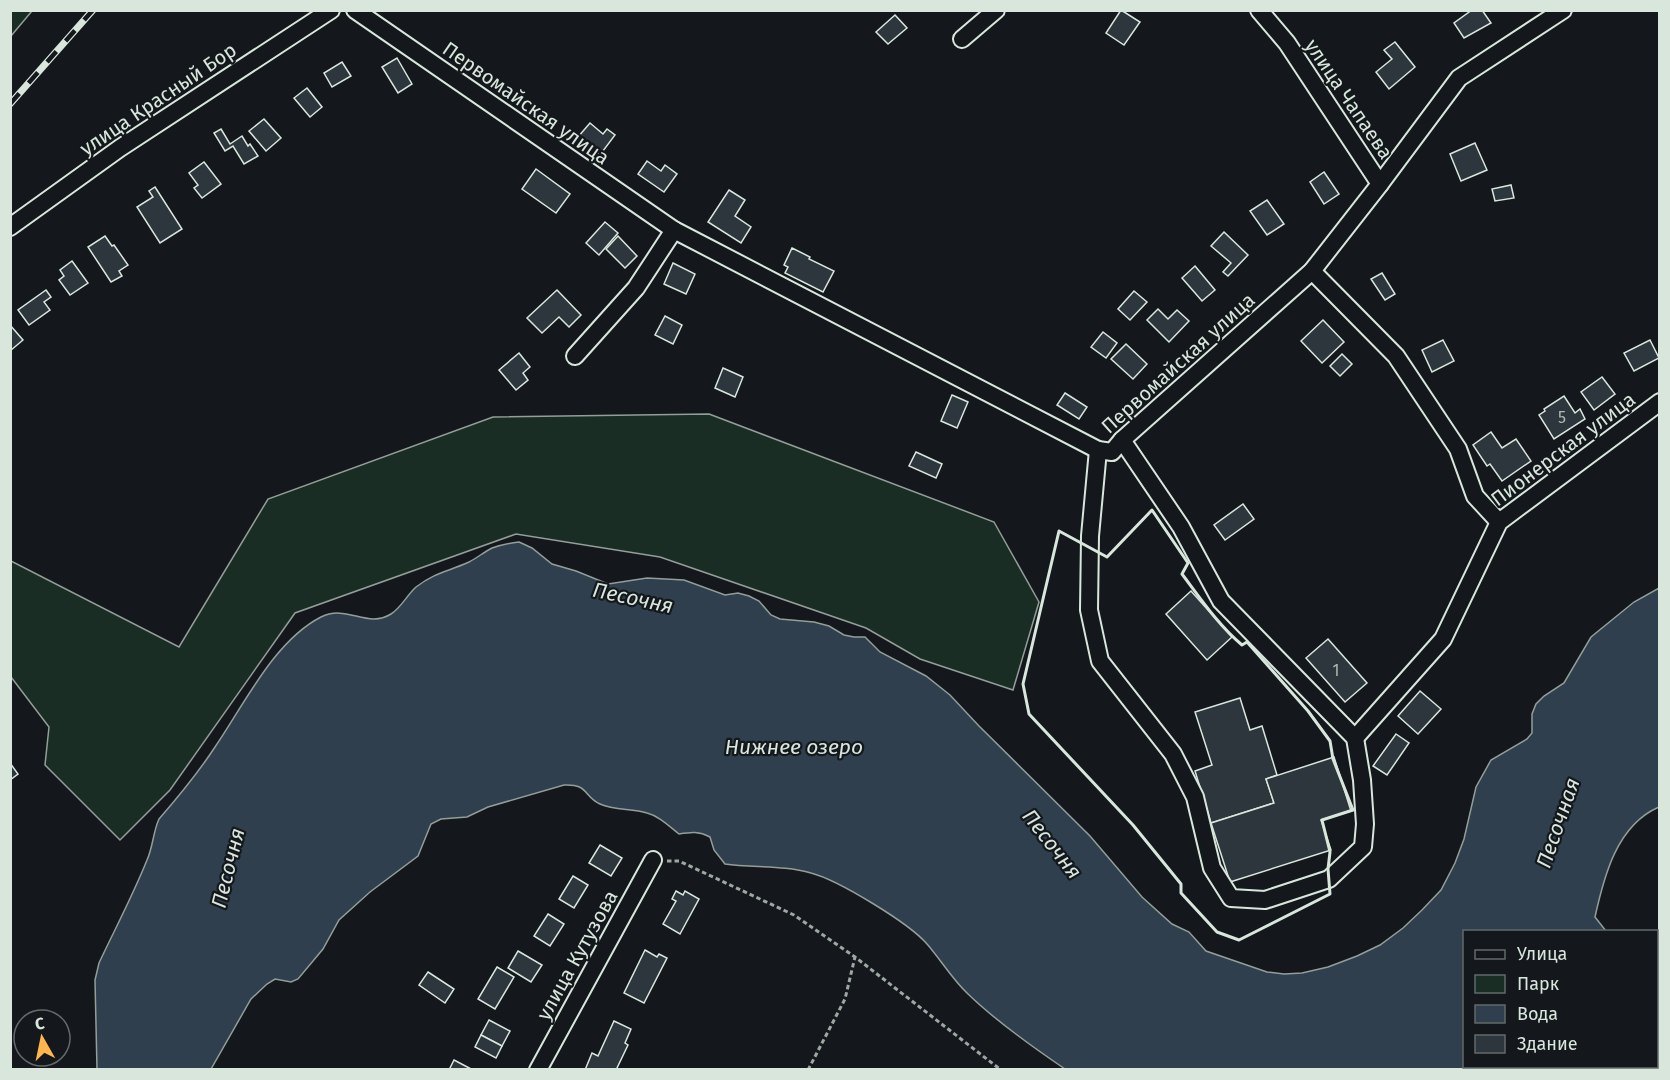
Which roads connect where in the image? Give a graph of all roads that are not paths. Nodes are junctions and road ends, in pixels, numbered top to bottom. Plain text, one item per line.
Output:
1 (331, 10) edge
2 (355, 10) edge
3 (996, 10) edge
4 (1259, 10) edge
5 (1563, 10) edge
6 (962, 39) dead end
7 (1380, 184) junction
8 (10, 226) edge
9 (674, 230) junction
10 (1312, 271) junction
11 (575, 356) dead end
12 (1659, 402) edge
13 (1122, 440) junction
14 (1098, 450) junction
15 (1499, 522) junction
16 (1355, 738) junction
17 (653, 860) road end
18 (538, 1070) edge

1 - 8 street, улица Красный Бор
2 - 9 street, Первомайская улица
3 - 6 street
4 - 7 street, улица Чапаева
5 - 7 street, Первомайская улица
7 - 10 street, Первомайская улица
9 - 11 street
9 - 14 street, Первомайская улица
10 - 13 street, Первомайская улица
10 - 15 street
12 - 15 street, Пионерская улица
13 - 14 street, Первомайская улица
13 - 16 street
14 - 16 street
15 - 16 street, Пионерская улица
17 - 18 street, улица Кутузова

